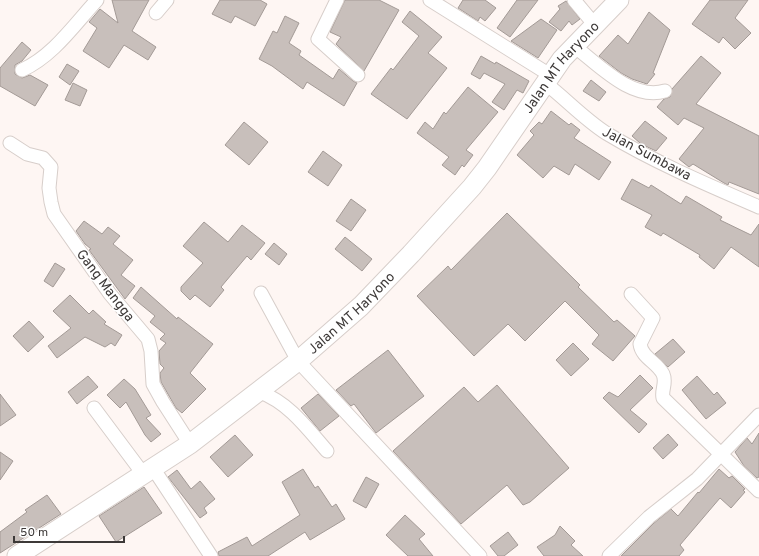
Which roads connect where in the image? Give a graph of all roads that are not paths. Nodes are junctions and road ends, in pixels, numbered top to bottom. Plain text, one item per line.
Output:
1 (97, 0) edge
2 (167, 0) edge
3 (337, 0) edge
4 (430, 0) edge
5 (574, 0) edge
6 (619, 0) edge
7 (156, 13) dead end
8 (594, 24) junction
9 (574, 46) junction
10 (22, 70) dead end
11 (358, 75) dead end
12 (548, 79) junction
13 (665, 91) dead end
14 (10, 143) dead end
15 (759, 208) edge
16 (261, 293) dead end
17 (631, 294) dead end
18 (298, 360) junction
19 (260, 392) junction
20 (94, 408) dead end
21 (759, 415) edge
22 (190, 444) junction
23 (327, 452) dead end
24 (720, 454) junction
25 (148, 471) junction
26 (759, 491) edge
27 (17, 556) edge
28 (211, 556) edge
29 (480, 556) edge
30 (609, 556) edge

1 - 10 street
2 - 7 street
3 - 11 street
4 - 12 street, Jalan Sumbawa
5 - 8 street
6 - 8 main road, Jalan MT Haryono
8 - 9 main road, Jalan MT Haryono
9 - 12 main road, Jalan MT Haryono
9 - 13 street
12 - 15 street, Jalan Sumbawa
12 - 18 main road, Jalan MT Haryono
14 - 22 street, Gang Mangga
16 - 18 street
17 - 24 street
18 - 19 main road, Jalan MT Haryono
18 - 29 street
19 - 22 main road, Jalan MT Haryono
19 - 23 street
20 - 25 street
21 - 24 street
22 - 25 main road, Jalan MT Haryono
24 - 26 street
24 - 30 street
25 - 27 main road, Jalan MT Haryono
25 - 28 street

